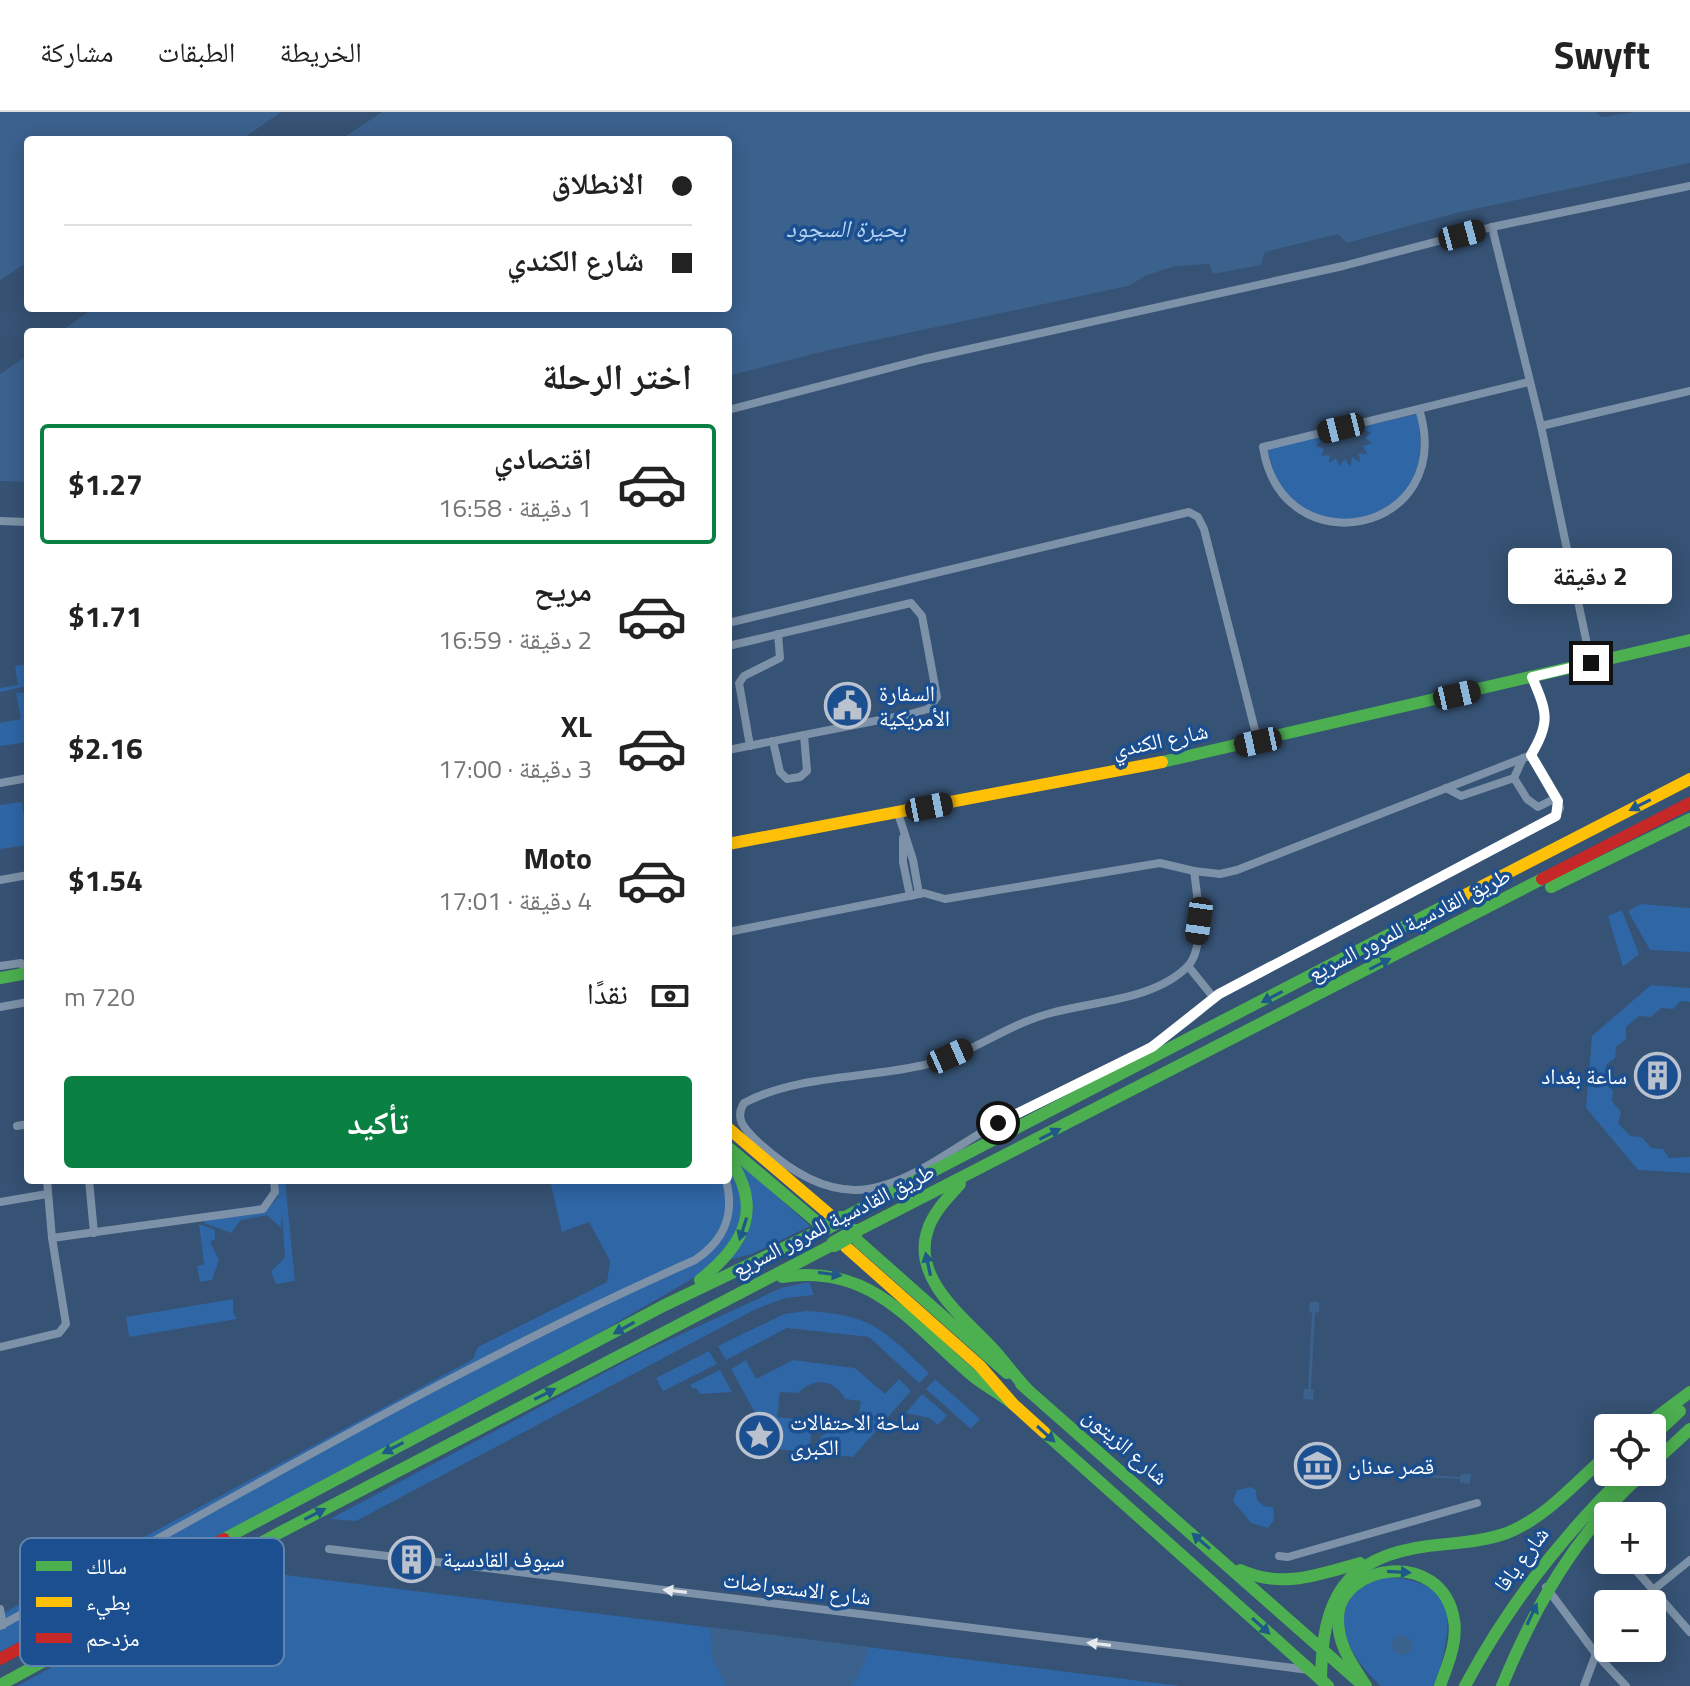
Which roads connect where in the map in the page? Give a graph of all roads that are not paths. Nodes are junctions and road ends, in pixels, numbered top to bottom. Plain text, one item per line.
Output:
1 (1690, 186) edge
2 (1492, 227) junction
3 (1529, 382) junction
4 (1690, 391) edge
5 (732, 409) edge
6 (1419, 409) junction
7 (1541, 426) junction
8 (0, 521) edge
9 (24, 522) edge
10 (732, 622) edge
11 (778, 634) junction
12 (1690, 640) edge
13 (732, 645) edge
14 (1591, 663) junction
15 (1532, 677) junction
16 (804, 735) junction
17 (773, 741) junction
18 (1258, 742) junction
19 (750, 746) junction
20 (732, 749) edge
21 (1527, 757) junction
22 (1514, 778) junction
23 (24, 779) edge
24 (1690, 779) edge
25 (0, 783) edge
26 (1446, 788) junction
27 (1556, 798) junction
28 (1690, 803) edge
29 (898, 813) junction
30 (1690, 819) edge
31 (732, 843) edge
32 (1194, 871) junction
33 (24, 876) edge
34 (0, 880) edge
35 (914, 895) junction
36 (732, 931) edge
37 (1428, 939) junction
38 (0, 966) edge
39 (1188, 966) junction
40 (24, 967) edge
41 (24, 974) edge
42 (0, 978) edge
43 (1214, 998) junction
44 (24, 1004) edge
45 (0, 1007) edge
46 (24, 1125) edge
47 (17, 1126) dead end
48 (732, 1132) edge
49 (732, 1150) edge
50 (732, 1163) edge
51 (972, 1173) junction
52 (47, 1184) edge
53 (89, 1184) edge
54 (274, 1184) edge
55 (727, 1184) edge
56 (47, 1194) junction
57 (0, 1202) edge
58 (826, 1222) junction
59 (94, 1233) junction
60 (52, 1238) junction
61 (848, 1241) junction
62 (754, 1286) junction
63 (663, 1306) junction
64 (0, 1334) edge
65 (1, 1347) edge
66 (1014, 1378) junction
67 (1690, 1384) edge
68 (1027, 1389) junction
69 (1690, 1392) edge
70 (1008, 1398) junction
71 (1690, 1402) edge
72 (1656, 1414) edge
73 (1659, 1414) edge
74 (1690, 1417) edge
75 (1666, 1424) edge
76 (1690, 1432) edge
77 (1666, 1438) edge
78 (1666, 1453) edge
79 (1594, 1466) edge
80 (1601, 1486) edge
81 (1624, 1486) edge
82 (1627, 1486) edge
83 (1477, 1503) dead end
84 (1593, 1521) joint
85 (157, 1538) edge
86 (227, 1538) edge
87 (270, 1538) edge
88 (329, 1549) dead end
89 (1279, 1556) dead end
90 (1371, 1560) junction
91 (1690, 1560) edge
92 (1225, 1561) junction
93 (1639, 1574) edge
94 (1546, 1586) junction
95 (1653, 1590) joint
96 (1666, 1605) edge
97 (0, 1609) edge
98 (20, 1614) edge
99 (1, 1625) edge
100 (1300, 1629) junction
101 (1690, 1632) edge
102 (1282, 1645) junction
103 (20, 1648) edge
104 (1320, 1648) junction
105 (1594, 1651) edge
106 (0, 1659) edge
107 (1594, 1659) edge
108 (1604, 1662) edge
109 (35, 1666) edge
110 (1320, 1679) edge
111 (0, 1685) edge
112 (1365, 1686) edge
113 (1440, 1686) edge
114 (1455, 1686) edge
115 (1465, 1686) edge
116 (1502, 1686) edge
117 (1584, 1686) edge
118 (1626, 1686) edge

1 - 2 street
2 - 3 street
2 - 5 street
3 - 6 street
3 - 7 street
4 - 7 street
6 - 6 street
7 - 14 street
8 - 9 street
10 - 18 street
11 - 13 street
11 - 16 street
11 - 19 street
12 - 14 main road, شارع الكندي
14 - 15 main road, شارع الكندي
15 - 18 main road, شارع الكندي
15 - 21 street
16 - 17 street
16 - 17 street
17 - 19 street
18 - 29 main road, شارع الكندي
19 - 20 street
21 - 22 street
21 - 26 street
21 - 27 street
22 - 26 street
22 - 27 street
23 - 25 street
24 -> 58 main road, طريق القادسية للمرور السريع
26 - 32 street
27 - 43 street
28 - 37 main road, طريق القادسية للمرور السريع
29 - 31 main road, شارع الكندي
29 - 35 street
30 - 37 main road
32 - 35 street
32 - 39 street
33 - 34 street
35 - 36 street
51 -> 37 main road, طريق القادسية للمرور السريع
38 - 40 street
39 - 43 street
39 - 43 street
41 - 42 main road
44 - 45 street
46 - 47 street
48 - 58 main road
49 - 58 main road
50 -> 63 main road
51 - 61 main road, طريق القادسية للمرور السريع
68 -> 51 main road
52 - 56 street
53 - 59 street
54 - 59 street
55 - 85 street
56 - 57 street
56 - 60 street
58 - 63 main road, طريق القادسية للمرور السريع
59 - 60 street
60 - 65 street
61 - 62 main road, طريق القادسية للمرور السريع
61 - 66 main road, شارع الزيتون
61 - 70 main road, شارع الزيتون
62 -> 70 main road
87 -> 62 main road, طريق القادسية للمرور السريع
63 -> 86 main road, طريق القادسية للمرور السريع
64 - 65 street
66 - 68 main road, شارع الزيتون
66 - 70 main road
67 - 72 main road
92 -> 68 main road, شارع الزيتون
69 - 73 main road
70 -> 102 main road, شارع الزيتون
71 - 75 main road
74 - 77 main road
76 - 78 main road
79 - 90 main road
80 - 114 main road, شارع يافا
81 - 115 main road, شارع يافا
82 - 84 main road
83 - 89 street
84 - 94 main road
110 -> 88 street, شارع الاستعراضات
90 - 92 main road
90 - 104 main road
91 - 95 street
92 - 100 main road, شارع الزيتون
93 - 95 street
94 - 105 street
116 -> 94 main road
96 - 101 street
97 - 99 street
98 - 99 street
100 - 102 main road
100 - 104 main road, شارع الزيتون
102 - 110 main road, شارع الزيتون
103 -> 106 main road, طريق القادسية للمرور السريع
104 - 110 main road
104 - 112 main road, شارع الزيتون
107 - 117 street
108 - 118 street
111 -> 109 main road, طريق القادسية للمرور السريع
112 -> 113 main road

